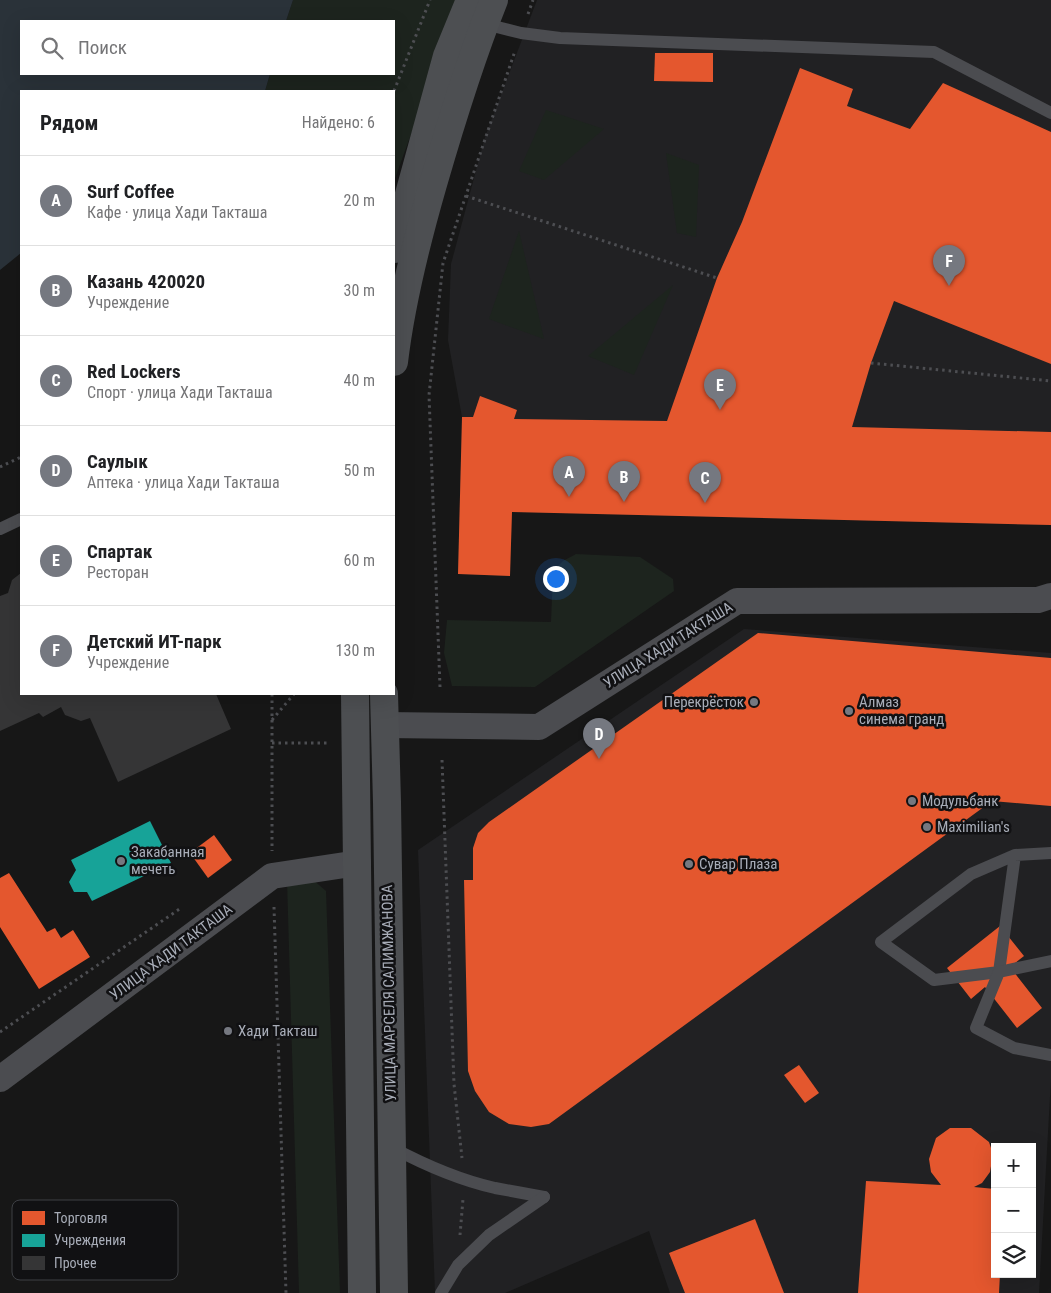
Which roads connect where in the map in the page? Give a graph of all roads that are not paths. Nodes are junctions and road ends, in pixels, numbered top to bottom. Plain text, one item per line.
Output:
1 (470, 0) edge
2 (489, 12) edge
3 (1051, 112) edge
4 (395, 245) edge
5 (395, 354) edge
6 (20, 519) edge
7 (0, 529) edge
8 (1051, 596) edge
9 (355, 695) edge
10 (384, 695) edge
11 (385, 725) junction
12 (1051, 853) edge
13 (1015, 855) junction
14 (358, 863) junction
15 (1051, 961) edge
16 (998, 972) junction
17 (1051, 1055) edge
18 (1, 1078) edge
19 (391, 1147) junction
20 (362, 1293) edge
21 (394, 1293) edge
22 (441, 1293) edge

1 - 4 main road
2 - 3 lane
2 - 5 main road
6 - 7 lane
8 - 11 street, УЛИЦА ХАДИ ТАКТАША
9 - 14 main road
10 - 11 main road, УЛИЦА МАРСЕЛЯ САЛИМЖАНОВА
11 - 19 main road, УЛИЦА МАРСЕЛЯ САЛИМЖАНОВА
12 - 13 lane
13 - 16 lane
13 - 16 lane
14 - 18 street, УЛИЦА ХАДИ ТАКТАША
14 - 20 main road
15 - 16 lane
16 - 17 lane
19 - 21 main road, УЛИЦА МАРСЕЛЯ САЛИМЖАНОВА
19 - 22 lane

